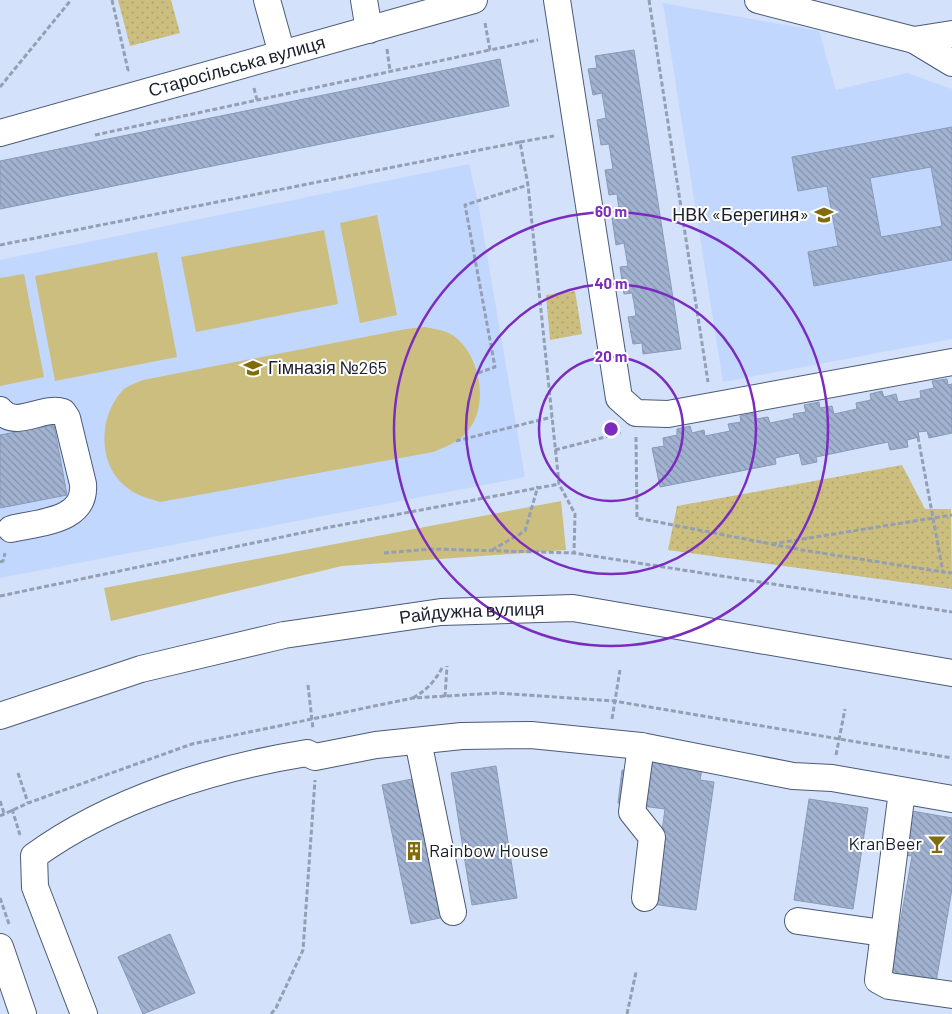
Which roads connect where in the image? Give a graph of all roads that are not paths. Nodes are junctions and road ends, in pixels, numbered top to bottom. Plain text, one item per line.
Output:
1 (267, 0) edge
2 (364, 0) edge
3 (557, 0) edge
4 (758, 0) edge
5 (479, 8) edge
6 (368, 30) junction
7 (952, 34) edge
8 (914, 40) junction
9 (282, 54) junction
10 (952, 63) edge
11 (0, 133) edge
12 (952, 362) edge
13 (0, 410) edge
14 (11, 529) dead end
15 (952, 673) edge
16 (0, 716) edge
17 (418, 741) junction
18 (641, 746) junction
19 (902, 791) junction
20 (952, 799) edge
21 (645, 898) dead end
22 (453, 912) dead end
23 (798, 921) dead end
24 (883, 933) junction
25 (0, 947) edge
26 (952, 994) edge
27 (23, 1014) edge
28 (84, 1014) edge

1 - 9 street
2 - 6 street
3 - 12 street
4 - 8 street
5 - 6 street, Старосільська вулиця
6 - 9 street, Старосільська вулиця
7 - 8 street
8 - 10 street
9 - 11 street, Старосільська вулиця
13 - 14 street
15 - 16 street, Райдужна вулиця
17 - 18 street
17 - 22 street
17 - 28 street
18 - 19 street
18 - 21 street
19 - 20 street
19 - 24 street
23 - 24 street
24 - 26 street
25 - 27 street

